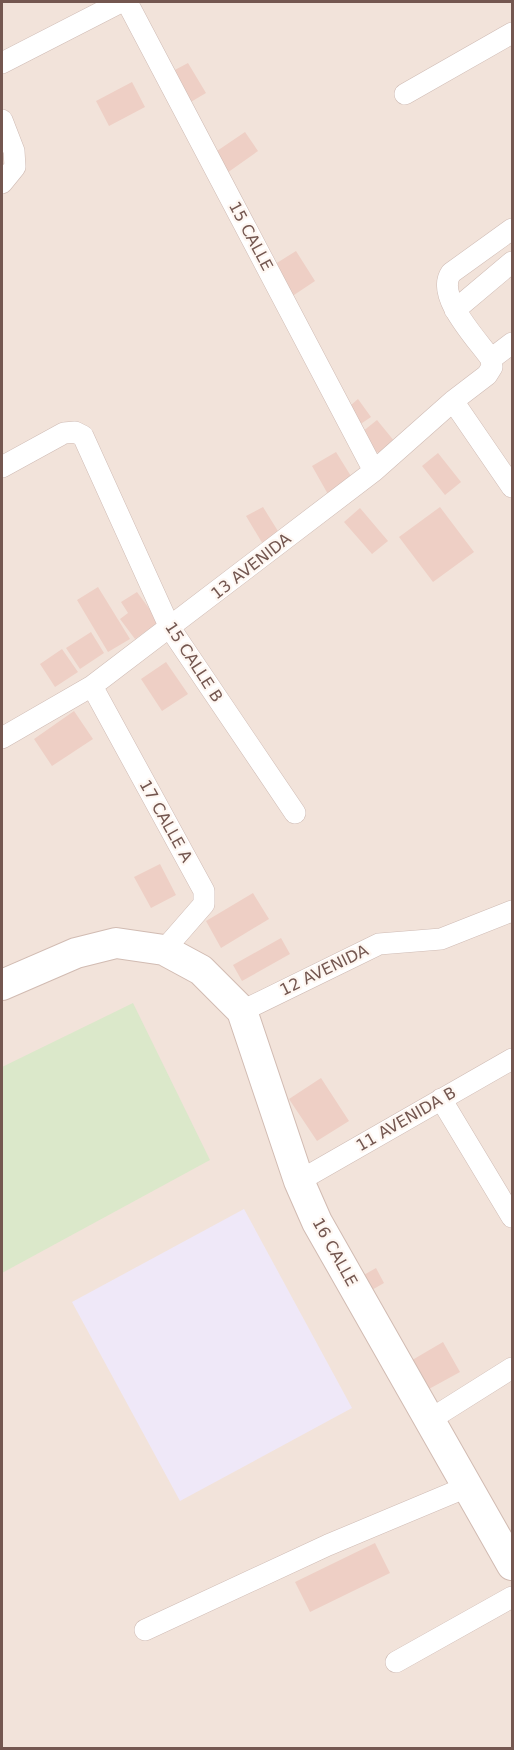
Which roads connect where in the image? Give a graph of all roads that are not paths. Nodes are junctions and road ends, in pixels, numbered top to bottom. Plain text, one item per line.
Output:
1 (121, 2) edge
2 (127, 2) edge
3 (513, 33) edge
4 (2, 63) edge
5 (405, 94) dead end
6 (2, 120) edge
7 (2, 182) edge
8 (513, 229) edge
9 (513, 262) edge
10 (455, 310) junction
11 (513, 343) edge
12 (489, 367) junction
13 (453, 401) junction
14 (2, 467) edge
15 (375, 471) junction
16 (513, 487) edge
17 (170, 628) junction
18 (92, 686) junction
19 (2, 738) edge
20 (295, 813) dead end
21 (513, 910) edge
22 (164, 950) junction
23 (2, 985) edge
24 (242, 1011) junction
25 (513, 1059) edge
26 (441, 1099) junction
27 (299, 1180) junction
28 (513, 1217) edge
29 (513, 1368) edge
30 (431, 1419) junction
31 (469, 1486) junction
32 (513, 1565) edge
33 (513, 1597) edge
34 (145, 1630) dead end
35 (396, 1662) dead end

1 - 4 street
2 - 15 street, 15 CALLE
3 - 5 street
6 - 7 street
8 - 10 street
9 - 10 street
10 - 12 street
11 - 12 street, 13 AVENIDA
12 - 13 street, 13 AVENIDA
13 - 15 street, 13 AVENIDA
13 - 16 street
14 - 17 street, 15 CALLE B
15 - 17 street, 13 AVENIDA
17 - 18 street, 13 AVENIDA
17 - 20 street, 15 CALLE B
18 - 19 street, 13 AVENIDA
18 - 22 street, 17 CALLE A
21 - 24 street, 12 AVENIDA
22 - 23 main road
22 - 24 main road, 16 CALLE
24 - 27 main road, 16 CALLE
25 - 26 street, 11 AVENIDA B
26 - 27 street, 11 AVENIDA B
26 - 28 street
27 - 30 main road, 16 CALLE
29 - 30 street
30 - 31 main road, 16 CALLE
31 - 32 main road, 16 CALLE
31 - 34 street
33 - 35 street

